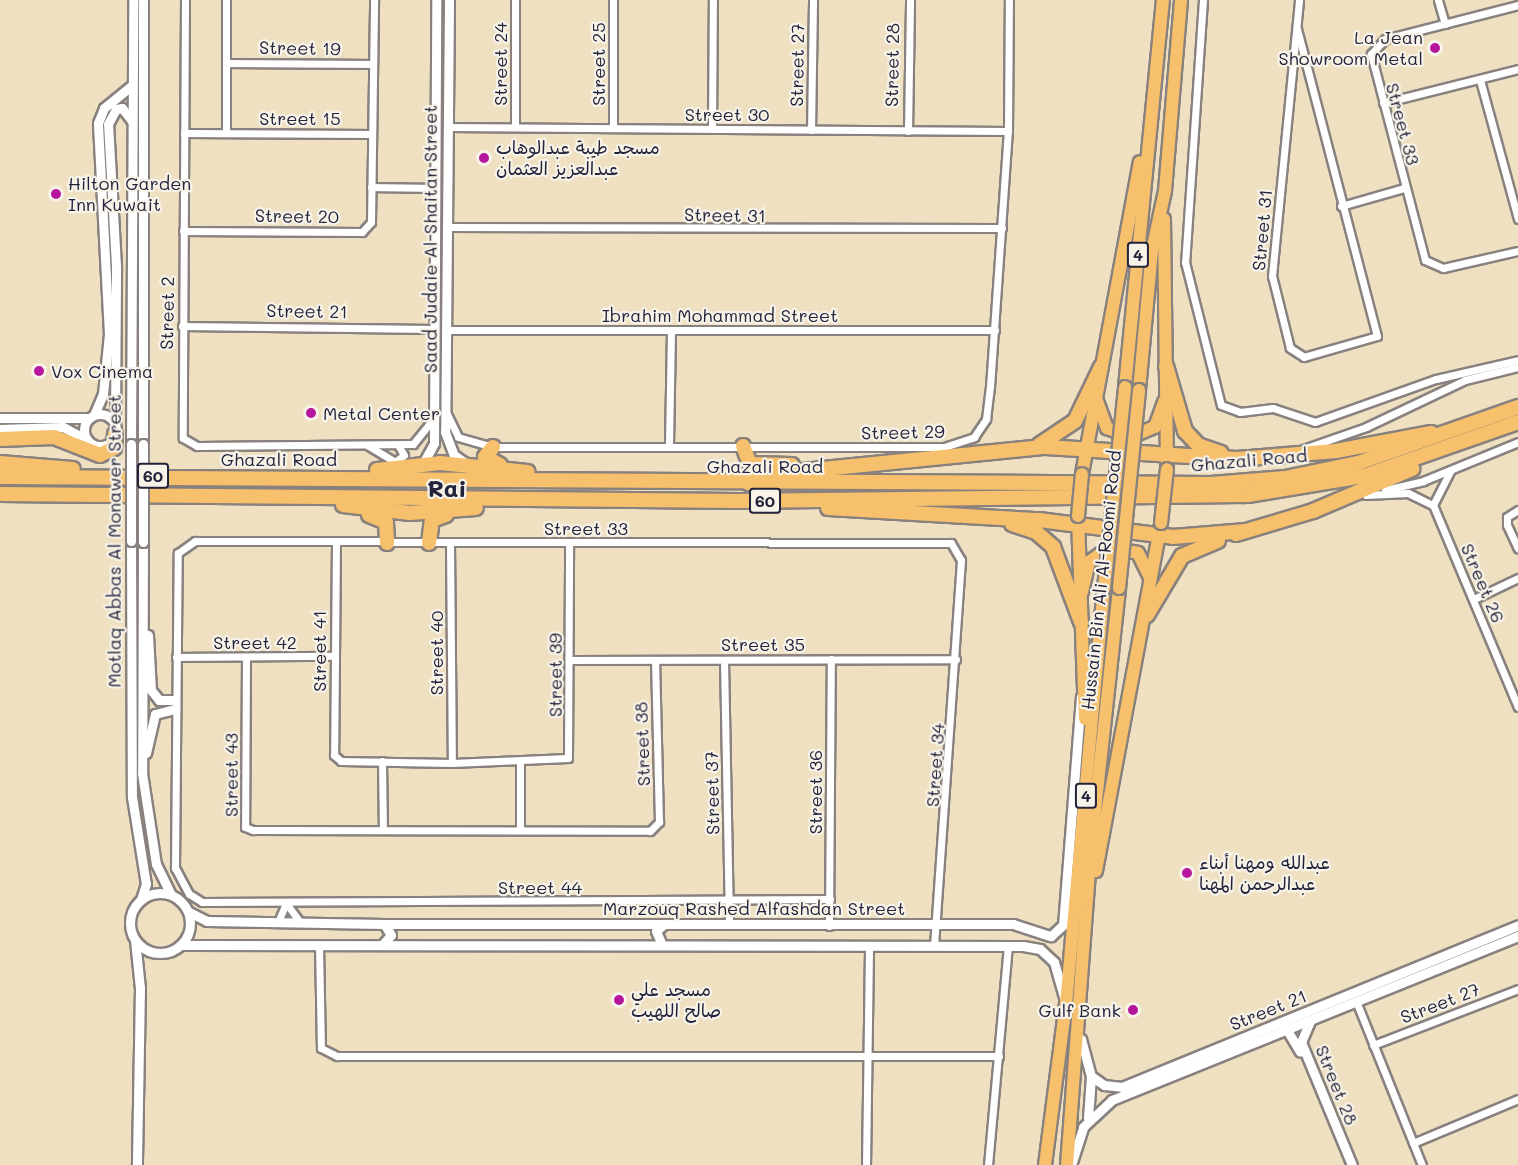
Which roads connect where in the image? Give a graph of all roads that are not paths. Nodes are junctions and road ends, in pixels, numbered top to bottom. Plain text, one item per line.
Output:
1 (133, 0) edge
2 (143, 0) edge
3 (149, 0) edge
4 (185, 0) edge
5 (226, 0) edge
6 (374, 0) edge
7 (436, 0) edge
8 (448, 0) edge
9 (515, 0) edge
10 (613, 0) edge
11 (713, 0) edge
12 (813, 0) edge
13 (910, 0) edge
14 (1009, 0) edge
15 (1163, 0) edge
16 (1181, 0) edge
17 (1203, 0) edge
18 (1299, 0) edge
19 (1438, 0) edge
20 (1518, 4) edge
21 (1445, 24) junction
22 (143, 25) junction
23 (1298, 28) junction
24 (227, 63) junction
25 (373, 64) junction
26 (1518, 69) edge
27 (1480, 80) junction
28 (132, 85) junction
29 (1383, 103) junction
30 (133, 123) junction
31 (1150, 124) junction
32 (447, 127) junction
33 (515, 127) junction
34 (613, 128) junction
35 (712, 129) junction
36 (811, 130) junction
37 (908, 131) junction
38 (1008, 131) junction
39 (184, 133) junction
40 (226, 133) junction
41 (372, 134) junction
42 (103, 148) junction
43 (371, 187) junction
44 (434, 188) junction
45 (1404, 188) junction
46 (1164, 191) junction
47 (1341, 206) junction
48 (1518, 219) edge
49 (446, 227) junction
50 (1002, 228) junction
51 (183, 231) junction
52 (1518, 251) edge
53 (112, 263) junction
54 (182, 326) junction
55 (433, 329) junction
56 (446, 330) junction
57 (671, 330) junction
58 (995, 330) junction
59 (433, 344) junction
60 (446, 345) junction
61 (1518, 360) edge
62 (1166, 366) junction
63 (1518, 367) edge
64 (1101, 368) junction
65 (433, 374) junction
66 (446, 375) junction
67 (1518, 407) edge
68 (445, 409) junction
69 (4, 416) edge
70 (92, 416) junction
71 (434, 417) junction
72 (1518, 422) edge
73 (1471, 425) junction
74 (0, 429) edge
75 (115, 429) junction
76 (0, 439) edge
77 (86, 439) junction
78 (1518, 442) edge
79 (367, 445) junction
80 (397, 445) junction
81 (669, 446) junction
82 (743, 446) junction
83 (493, 447) junction
84 (1086, 448) junction
85 (1032, 449) junction
86 (1443, 452) junction
87 (1168, 454) junction
88 (1289, 456) junction
89 (1265, 457) junction
90 (0, 463) edge
91 (421, 466) junction
92 (472, 467) junction
93 (842, 469) junction
94 (514, 470) junction
95 (1451, 470) junction
96 (114, 476) junction
97 (0, 477) edge
98 (306, 477) junction
99 (578, 479) junction
100 (744, 485) junction
101 (0, 494) edge
102 (21, 495) junction
103 (1366, 495) junction
104 (1347, 497) junction
105 (306, 498) junction
106 (543, 500) junction
107 (738, 501) junction
108 (0, 503) edge
109 (336, 504) junction
110 (1433, 505) junction
111 (480, 507) junction
112 (1518, 510) edge
113 (965, 517) junction
114 (1078, 521) junction
115 (1160, 530) junction
116 (1244, 531) junction
117 (336, 542) junction
118 (387, 543) junction
119 (429, 543) junction
120 (450, 543) junction
121 (570, 543) junction
122 (1518, 549) edge
123 (178, 553) joint
124 (1518, 578) edge
125 (960, 586) joint
126 (1079, 595) junction
127 (1474, 599) junction
128 (143, 602) junction
129 (1147, 615) junction
130 (1081, 622) junction
131 (334, 656) junction
132 (176, 657) junction
133 (246, 657) junction
134 (831, 659) junction
135 (957, 659) junction
136 (570, 660) junction
137 (655, 660) junction
138 (724, 660) junction
139 (1085, 676) junction
140 (175, 704) junction
141 (1518, 707) edge
142 (337, 759) joint
143 (382, 761) junction
144 (520, 762) junction
145 (452, 763) junction
146 (142, 773) junction
147 (1085, 804) junction
148 (656, 827) joint
149 (382, 829) junction
150 (519, 830) junction
151 (171, 895) junction
152 (141, 899) junction
153 (830, 899) junction
154 (729, 901) junction
155 (286, 903) junction
156 (1090, 910) junction
157 (189, 912) junction
158 (278, 922) junction
159 (300, 922) junction
160 (384, 924) junction
161 (663, 925) junction
162 (729, 925) junction
163 (935, 925) junction
164 (978, 925) junction
165 (1518, 925) edge
166 (829, 926) junction
167 (1032, 931) junction
168 (1518, 936) edge
169 (135, 940) junction
170 (181, 945) junction
171 (319, 945) junction
172 (382, 945) junction
173 (662, 945) junction
174 (869, 945) junction
175 (934, 945) junction
176 (976, 945) junction
177 (1008, 946) junction
178 (1023, 946) junction
179 (1518, 989) edge
180 (1356, 1001) junction
181 (1066, 1004) junction
182 (1077, 1013) junction
183 (1312, 1020) junction
184 (1284, 1026) junction
185 (1373, 1045) junction
186 (999, 1056) junction
187 (869, 1057) junction
188 (1091, 1076) junction
189 (1133, 1088) junction
190 (1518, 1099) edge
191 (1087, 1120) junction
192 (1413, 1143) junction
193 (137, 1165) edge
194 (866, 1165) edge
195 (988, 1165) edge
196 (1045, 1165) edge
197 (1069, 1165) edge
198 (1347, 1165) edge
199 (1352, 1165) edge
200 (1422, 1165) edge

1 - 28 street, Motlaq Abbas Al Monawer Street
2 - 22 street, Motlaq Abbas Al Monawer Street
3 - 22 street
4 - 39 street, Street 2
5 - 24 street
6 - 25 street, Street 20
7 - 44 street, Saad Judaie Al-Shaitan Street
8 - 32 street, Saad Judaie Al-Shaitan Street
9 - 33 street, Street 24
10 - 34 street, Street 25
11 - 35 street
12 - 36 street, Street 27
13 - 37 street, Street 28
14 - 38 street, Street 29
15 - 31 highway, Hussain Bin Ali Al-Roomi Road / 4
16 - 46 highway, Hussain Bin Ali Al-Roomi Road / 4
17 - 61 street
18 - 23 street, Street 31
19 - 21 street
20 - 21 street, Street 33
21 - 29 street, Street 33
22 - 128 street, Motlaq Abbas Al Monawer Street, bridge
23 - 47 street, Street 31
23 - 47 street, Street 31
24 - 25 street, Street 19
24 - 40 street
25 - 41 street, Street 20
26 - 27 street
27 - 29 street
27 - 48 street
28 - 30 street, Motlaq Abbas Al Monawer Street
28 - 42 street
29 - 45 street, Street 33
30 - 42 street
30 - 152 street, Motlaq Abbas Al Monawer Street, bridge
31 - 64 highway
31 - 147 highway, Hussain Bin Ali Al-Roomi Road / 4, bridge
32 - 33 street, Street 30
32 - 49 street, Saad Judaie Al-Shaitan Street
33 - 34 street, Street 30
34 - 35 street, Street 30
35 - 36 street, Street 30
36 - 37 street, Street 30
37 - 38 street, Street 30
38 - 50 street, Street 29
39 - 40 street, Street 15
39 - 51 street, Street 2
40 - 41 street, Street 15
41 - 43 street, Street 20
42 - 53 street
43 - 44 street
43 - 51 street, Street 20
44 - 55 street, Saad Judaie Al-Shaitan Street
45 - 47 street
45 - 52 street, Street 33
46 - 62 highway
46 - 156 highway, Hussain Bin Ali Al-Roomi Road / 4, bridge
49 - 50 street, Street 31
49 - 56 street, Saad Judaie Al-Shaitan Street
50 - 58 street, Street 29
51 - 54 street, Street 2
53 - 70 street
53 - 75 street
54 - 55 street, Street 21
54 - 79 street, Street 2
55 - 59 street, Saad Judaie Al-Shaitan Street
56 - 57 street, Ibrahim Mohammad Street
56 - 60 street, Saad Judaie Al-Shaitan Street
57 - 58 street, Ibrahim Mohammad Street
57 - 81 street
58 - 82 street, Street 29
59 - 60 street
59 - 65 street, Saad Judaie Al-Shaitan Street
60 - 66 street, Saad Judaie Al-Shaitan Street
62 - 64 highway
62 - 87 highway
62 - 89 highway
63 - 88 street
64 - 84 highway
64 - 85 highway
65 - 66 street
65 - 71 street, Saad Judaie Al-Shaitan Street
66 - 68 street, Saad Judaie Al-Shaitan Street
67 - 73 highway, Ghazali Road / 60
68 - 83 street, Street 29
68 - 92 street, Saad Judaie Al-Shaitan Street
69 - 70 street
70 - 75 street
70 - 77 street
71 - 80 street, Street 2
71 - 91 street, Saad Judaie Al-Shaitan Street
72 - 86 highway, Ghazali Road / 60
73 - 88 highway
73 - 100 highway, Ghazali Road / 60
74 - 77 street
75 - 76 highway
75 - 77 street
78 - 95 street
79 - 80 street, Street 2
79 - 80 street
81 - 82 street, Street 29
81 - 83 street, Street 29
82 - 93 highway
83 - 94 highway
84 - 85 highway
84 - 87 highway
84 - 114 highway, bridge
85 - 93 highway
86 - 104 highway
86 - 107 highway, Ghazali Road / 60
87 - 89 highway
87 - 115 highway, bridge
88 - 89 highway
90 - 96 highway
91 - 92 highway
91 - 98 highway
92 - 94 highway
93 - 100 highway
94 - 99 highway
95 - 103 street
95 - 110 street
96 - 97 highway, Ghazali Road / 60
96 - 98 highway, Ghazali Road / 60
98 - 99 highway, Ghazali Road / 60
99 - 100 highway, Ghazali Road / 60
101 - 102 highway, Ghazali Road / 60
102 - 105 highway, Ghazali Road / 60
102 - 108 highway
103 - 104 street
103 - 110 street
104 - 116 highway
105 - 106 highway, Ghazali Road / 60
105 - 109 highway
106 - 107 highway, Ghazali Road / 60
106 - 111 highway
107 - 113 highway
109 - 111 highway
109 - 118 highway
110 - 127 street, Street 26
111 - 119 highway
112 - 122 street
113 - 114 highway
113 - 130 highway
114 - 115 highway
114 - 126 highway
115 - 116 highway
115 - 129 highway
116 - 129 highway
117 - 118 street, Street 33
117 - 123 street, Street 33
117 - 131 street, Street 41
118 - 119 street, Street 33
119 - 120 street, Street 33
120 - 121 street, Street 33
120 - 145 street, Street 40
121 - 125 street, Street 33
121 - 136 street, Street 39
123 - 132 street, Street 44
124 - 127 street
125 - 135 street, Street 34
126 - 129 highway
126 - 130 highway
127 - 141 street, Street 26
128 - 140 street
128 - 146 street, Motlaq Abbas Al Monawer Street
129 - 156 highway
130 - 139 highway
131 - 133 street, Street 42
131 - 142 street, Street 41
132 - 133 street, Street 42
132 - 140 street, Street 44
133 - 149 street, Street 43
134 - 135 street, Street 35
134 - 138 street, Street 35
134 - 153 street, Street 36
135 - 163 street, Street 34
136 - 137 street, Street 35
136 - 144 street, Street 39
137 - 138 street, Street 35
137 - 148 street, Street 38
138 - 154 street, Street 37
139 - 147 highway
139 - 167 street, Marzouq Rashed Alfashdan Street
140 - 146 street
140 - 155 street, Street 44
142 - 143 street, Street 39
143 - 145 street, Street 39
143 - 149 street
144 - 145 street, Street 39
144 - 150 street
146 - 151 street, Motlaq Abbas Al Monawer Street
147 - 181 highway, Hussain Bin Ali Al-Roomi Road / 4
148 - 150 street, Street 43
149 - 150 street, Street 43
151 - 152 street
151 - 157 street
152 - 169 street
153 - 154 street, Street 44
153 - 166 street, Street 36
154 - 155 street, Street 44
154 - 162 street, Street 37
155 - 158 street
155 - 159 street
156 - 182 highway, Hussain Bin Ali Al-Roomi Road / 4
157 - 158 street, Marzouq Rashed Alfashdan Street
157 - 170 street
158 - 159 street, Marzouq Rashed Alfashdan Street
159 - 160 street, Marzouq Rashed Alfashdan Street
160 - 161 street, Marzouq Rashed Alfashdan Street
160 - 172 street
161 - 162 street, Marzouq Rashed Alfashdan Street
161 - 173 street
162 - 166 street, Marzouq Rashed Alfashdan Street
163 - 164 street, Marzouq Rashed Alfashdan Street
163 - 166 street, Marzouq Rashed Alfashdan Street
163 - 175 street, Street 34
164 - 167 street, Marzouq Rashed Alfashdan Street
164 - 176 street
165 - 184 street, Street 21
167 - 178 street
168 - 180 street, Street 21
169 - 170 street
169 - 193 street
170 - 171 street, Marzouq Rashed Alfashdan Street
171 - 172 street, Marzouq Rashed Alfashdan Street
171 - 187 street
172 - 173 street, Marzouq Rashed Alfashdan Street
173 - 174 street, Marzouq Rashed Alfashdan Street
174 - 175 street, Marzouq Rashed Alfashdan Street
174 - 187 street
175 - 176 street, Marzouq Rashed Alfashdan Street
176 - 177 street, Marzouq Rashed Alfashdan Street
177 - 178 street, Marzouq Rashed Alfashdan Street
177 - 186 street
178 - 181 street, Marzouq Rashed Alfashdan Street
179 - 185 street, Street 27
180 - 183 street, Street 21
180 - 185 street
181 - 196 highway, Hussain Bin Ali Al-Roomi Road / 4
182 - 188 street
182 - 197 highway, Hussain Bin Ali Al-Roomi Road / 4
183 - 184 street, Street 21
183 - 199 street, Street 28
184 - 189 street, Street 21
184 - 198 street, Street 28
185 - 192 street
186 - 187 street
186 - 195 street
187 - 194 street
188 - 189 street, Street 21
188 - 191 street
189 - 191 street, Street 21
190 - 192 street
191 - 197 street
192 - 200 street

